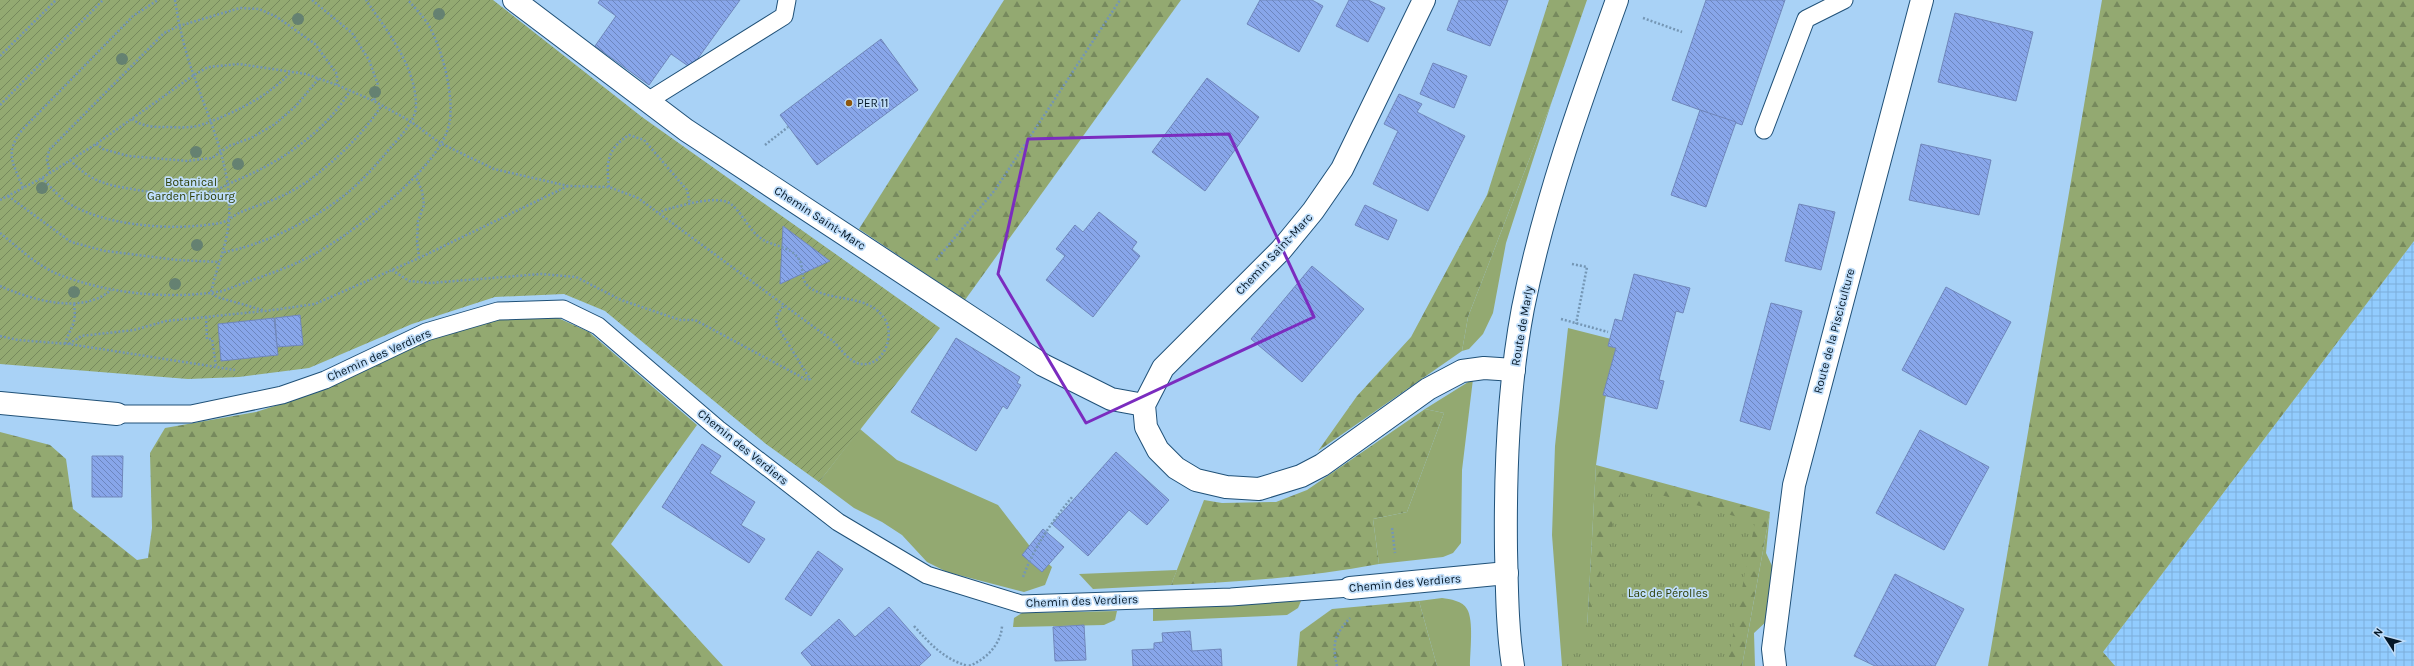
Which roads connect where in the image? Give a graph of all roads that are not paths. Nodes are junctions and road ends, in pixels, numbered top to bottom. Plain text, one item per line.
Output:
1 (514, 0) edge
2 (787, 0) edge
3 (1424, 0) edge
4 (1617, 0) edge
5 (1844, 0) edge
6 (1922, 0) edge
7 (646, 102) junction
8 (1764, 130) dead end
9 (1514, 370) junction
10 (0, 403) edge
11 (1144, 405) junction
12 (117, 414) joint
13 (1507, 573) junction
14 (1350, 588) joint
15 (1513, 666) edge
16 (1775, 666) edge

1 - 7 street, Chemin Saint-Marc
2 - 7 lane
3 - 11 street, Chemin Saint-Marc
4 - 9 street, Route de Marly
5 - 8 lane
6 - 16 street, Route de la Pisciculture
7 - 11 street, Chemin Saint-Marc
9 - 11 street
9 - 13 street, Route de Marly
10 - 12 street, Chemin des Verdiers
12 - 14 lane, Chemin des Verdiers
13 - 14 street, Chemin des Verdiers
13 - 15 street, Route de Marly

